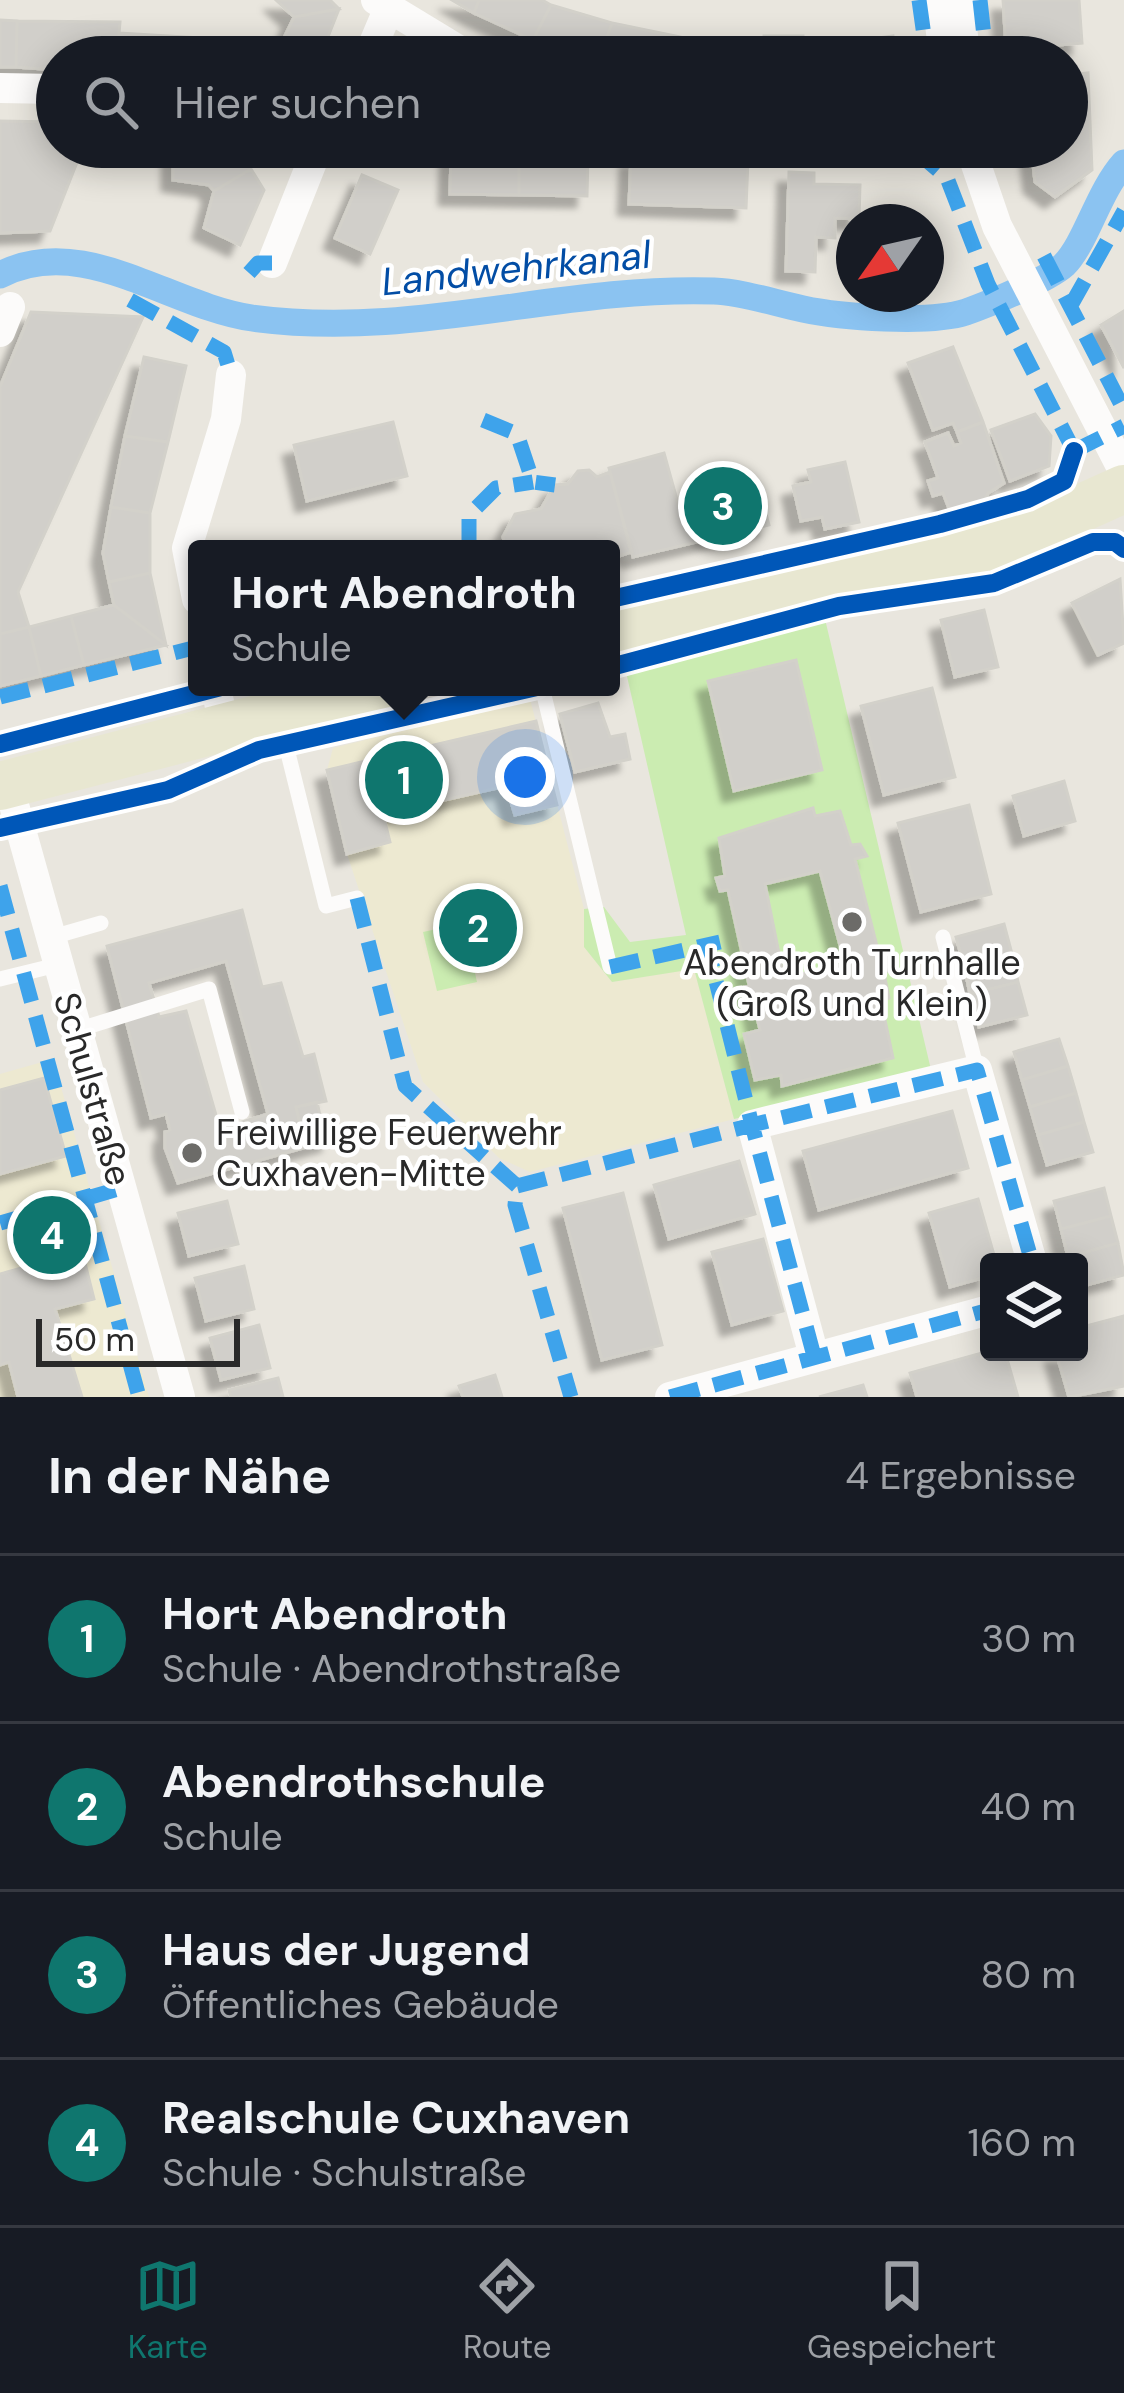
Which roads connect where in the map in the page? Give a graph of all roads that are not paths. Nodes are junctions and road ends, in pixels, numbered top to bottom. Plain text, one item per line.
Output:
1 (938, 0) edge
2 (958, 0) edge
3 (382, 5) edge
4 (374, 36) edge
5 (434, 36) edge
6 (942, 36) edge
7 (963, 36) edge
8 (0, 88) edge
9 (36, 88) edge
10 (310, 168) edge
11 (976, 168) edge
12 (272, 263) dead end
13 (231, 374) dead end
14 (1124, 472) edge
15 (1124, 489) edge
16 (189, 540) edge
17 (620, 632) edge
18 (308, 696) edge
19 (544, 696) edge
20 (220, 707) edge
21 (286, 745) dead end
22 (2, 782) edge
23 (357, 898) dead end
24 (101, 923) dead end
25 (943, 937) dead end
26 (53, 951) junction
27 (610, 967) dead end
28 (0, 980) edge
29 (77, 1030) junction
30 (977, 1070) junction
31 (242, 1112) dead end
32 (1029, 1253) edge
33 (980, 1312) edge
34 (814, 1356) junction
35 (180, 1397) edge
36 (670, 1397) edge

1 - 6 street
2 - 7 street
3 - 4 street
3 - 5 street
8 - 9 street
10 - 12 street
11 - 14 street
13 - 16 street
15 - 17 main road
18 - 20 main road
19 - 27 lane
20 - 22 main road
21 - 23 lane
22 - 26 street, Schulstraße
24 - 26 lane
25 - 30 lane
26 - 28 lane
26 - 29 street, Schulstraße
29 - 31 lane
29 - 35 street, Schulstraße
30 - 32 street
30 - 34 street
33 - 34 street
34 - 36 street

